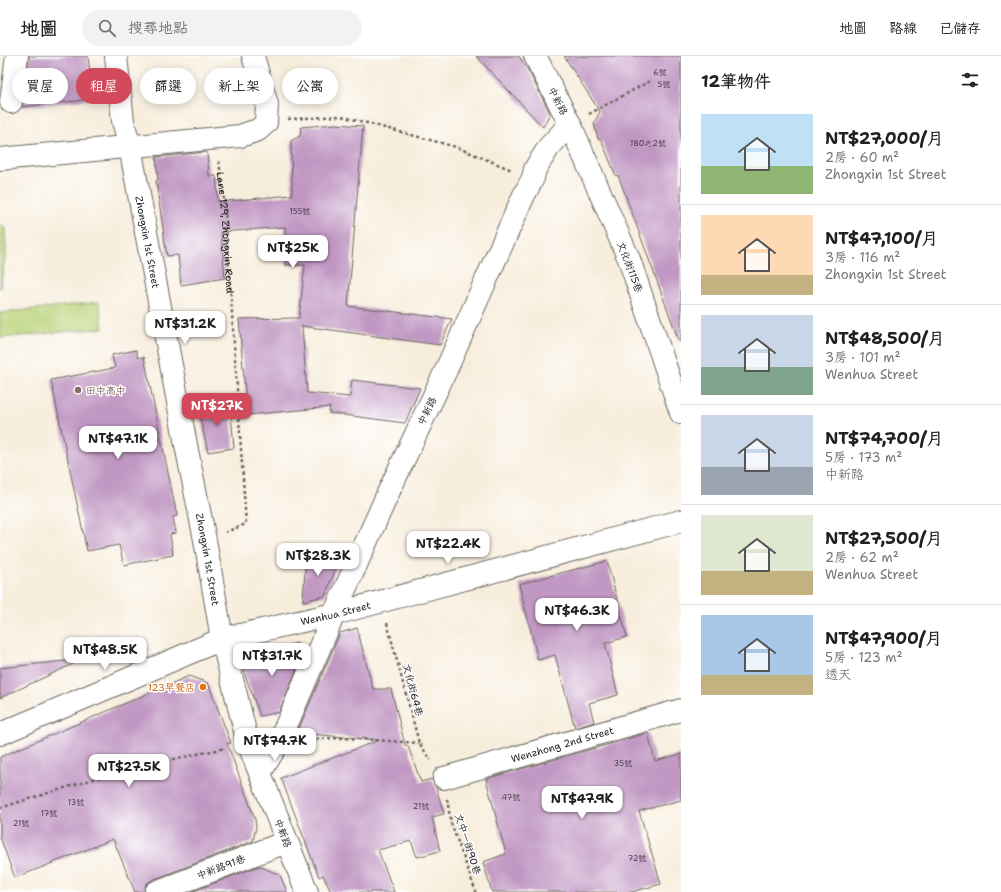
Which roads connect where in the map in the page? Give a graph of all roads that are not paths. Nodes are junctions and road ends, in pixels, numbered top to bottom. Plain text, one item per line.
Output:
1 (17, 56) edge
2 (116, 56) edge
3 (253, 56) edge
4 (535, 56) edge
5 (11, 102) dead end
6 (570, 124) junction
7 (130, 147) junction
8 (0, 159) edge
9 (675, 373) edge
10 (681, 413) edge
11 (681, 521) edge
12 (334, 614) junction
13 (222, 639) junction
14 (681, 710) edge
15 (0, 734) edge
16 (260, 773) junction
17 (444, 778) road end
18 (286, 842) junction
19 (156, 892) edge
20 (307, 892) edge

1 - 5 street
2 - 7 street, Zhongxin 1st Street
3 - 7 street
4 - 6 street, 中新路
6 - 9 street, 文化街115巷
6 - 12 street, 中新路
7 - 8 street
7 - 13 street, Zhongxin 1st Street
9 - 10 street, 文化街115巷
11 - 12 street, Wenhua Street
12 - 13 street, Wenhua Street
12 - 16 street, 中新路
13 - 15 street, Wenhua Street
13 - 16 street, 中新路
14 - 17 street, Wenzhong 2nd Street
16 - 18 street, 中新路
18 - 19 street, 中新路91巷
18 - 20 street, 中新路

